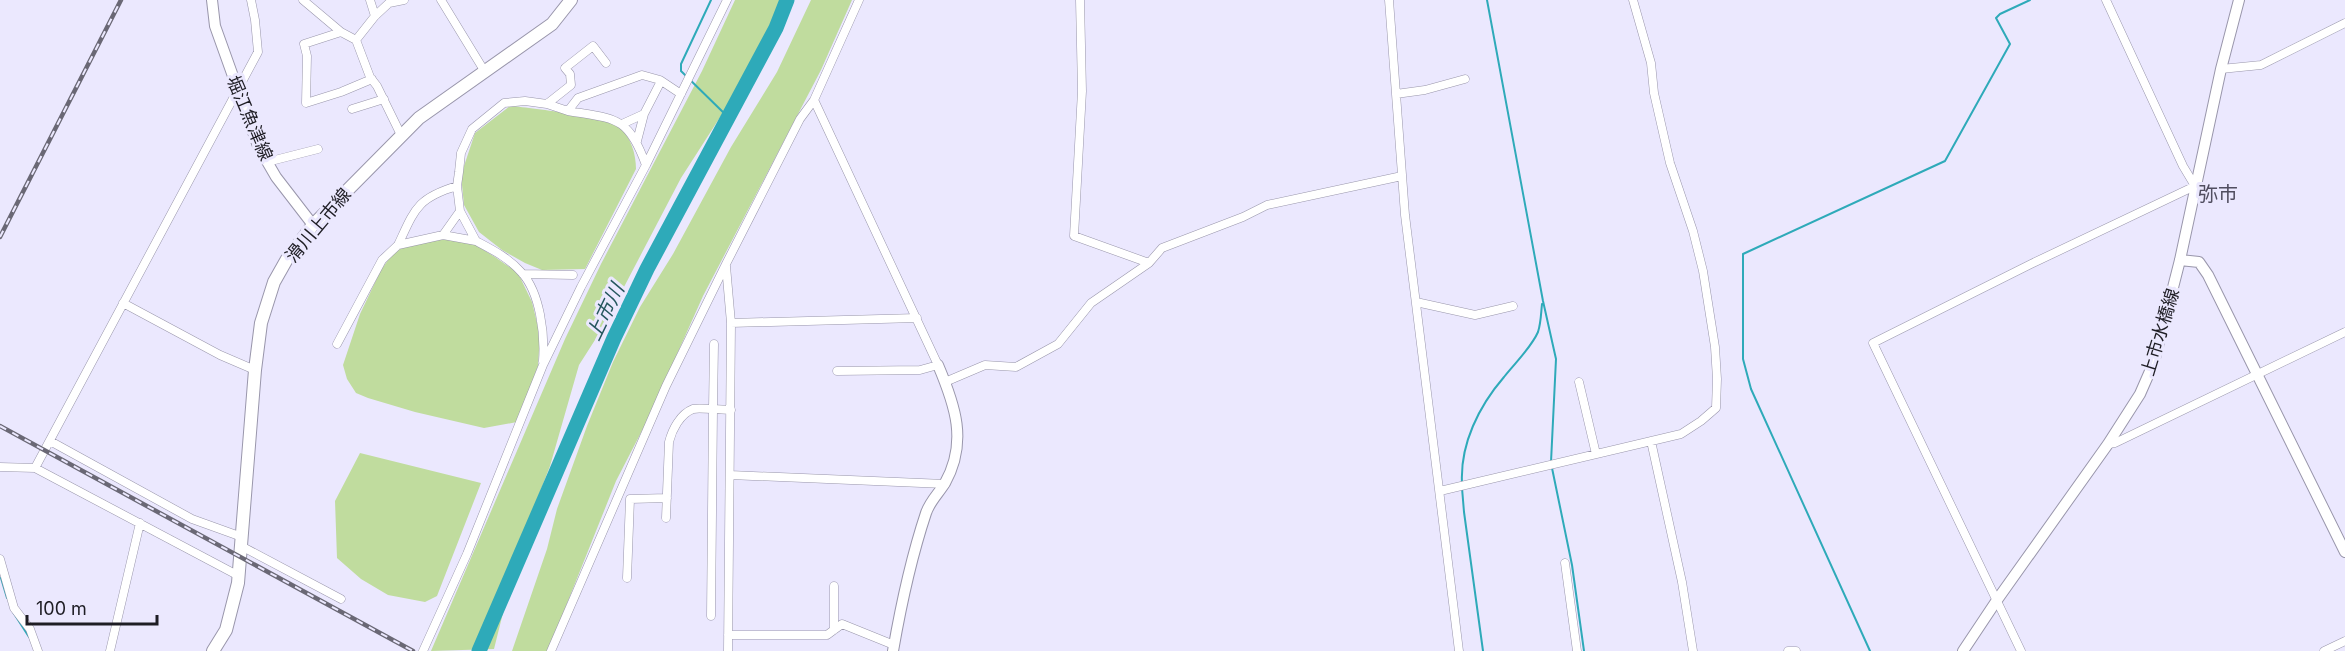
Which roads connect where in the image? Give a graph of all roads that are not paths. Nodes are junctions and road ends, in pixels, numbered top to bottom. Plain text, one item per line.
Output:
1 (212, 0) edge
2 (251, 0) edge
3 (303, 0) edge
4 (369, 0) edge
5 (404, 0) edge
6 (441, 0) edge
7 (571, 0) edge
8 (727, 0) edge
9 (859, 0) edge
10 (1080, 0) edge
11 (1389, 0) edge
12 (1633, 0) edge
13 (2106, 0) edge
14 (2239, 0) edge
15 (375, 16) junction
16 (2345, 23) edge
17 (341, 32) junction
18 (356, 40) junction
19 (606, 63) dead end
20 (2222, 69) junction
21 (485, 72) junction
22 (372, 79) junction
23 (1465, 79) dead end
24 (661, 81) junction
25 (237, 92) junction
26 (681, 94) junction
27 (1396, 94) junction
28 (384, 99) junction
29 (814, 100) junction
30 (547, 104) junction
31 (352, 109) dead end
32 (568, 111) junction
33 (644, 114) junction
34 (622, 124) junction
35 (401, 135) junction
36 (637, 141) junction
37 (318, 149) dead end
38 (267, 162) junction
39 (646, 165) junction
40 (1402, 176) junction
41 (457, 186) junction
42 (2195, 186) junction
43 (460, 211) junction
44 (313, 225) junction
45 (443, 235) junction
46 (476, 241) junction
47 (398, 245) junction
48 (2180, 260) junction
49 (1149, 262) junction
50 (726, 264) junction
51 (523, 274) junction
52 (573, 275) dead end
53 (1416, 302) junction
54 (123, 303) junction
55 (1513, 306) dead end
56 (917, 318) junction
57 (731, 322) junction
58 (2345, 332) edge
59 (338, 344) dead end
60 (714, 344) dead end
61 (543, 365) junction
62 (938, 365) junction
63 (255, 370) junction
64 (837, 371) dead end
65 (2257, 375) junction
66 (945, 382) junction
67 (1579, 382) dead end
68 (713, 409) junction
69 (730, 410) junction
70 (50, 441) junction
71 (1652, 441) junction
72 (2108, 444) junction
73 (1596, 454) junction
74 (0, 467) edge
75 (35, 468) junction
76 (730, 475) junction
77 (945, 484) junction
78 (1440, 491) junction
79 (667, 498) junction
80 (666, 518) dead end
81 (140, 523) junction
82 (241, 541) junction
83 (2345, 552) edge
84 (0, 559) edge
85 (1565, 563) dead end
86 (238, 576) junction
87 (627, 578) dead end
88 (834, 586) dead end
89 (341, 599) dead end
90 (1997, 600) junction
91 (711, 616) dead end
92 (834, 630) junction
93 (728, 635) junction
94 (2345, 641) edge
95 (893, 648) edge
96 (1967, 649) edge
97 (38, 651) edge
98 (110, 651) edge
99 (213, 651) edge
100 (423, 651) edge
101 (551, 651) edge
102 (728, 651) edge
103 (1459, 651) edge
104 (1577, 651) edge
105 (1693, 651) edge
106 (1788, 651) edge
107 (1796, 651) edge
108 (2022, 651) edge
109 (2324, 651) edge

1 - 25 main road, 堀江魚津線
2 - 25 street
3 - 17 street
4 - 15 street
5 - 15 street
6 - 21 street
7 - 21 main road, 滑川上市線
8 - 26 street
9 - 29 street
10 - 49 street
11 - 27 street
12 - 71 street
13 - 42 street
14 - 20 main road, 上市水橋線
15 - 18 street
16 - 20 street
17 - 18 street
17 - 22 street
18 - 22 street
19 - 30 street
20 - 42 main road, 上市水橋線
21 - 35 main road, 滑川上市線
22 - 28 street
23 - 27 street
24 - 26 street
24 - 32 street
24 - 33 street
25 - 38 main road, 堀江魚津線
25 - 54 street
26 - 39 street
27 - 40 street
28 - 31 street
28 - 35 street
29 - 50 street
29 - 56 street
30 - 32 street
30 - 41 street
32 - 34 street
33 - 34 street
33 - 36 street
34 - 36 street
35 - 44 main road, 滑川上市線
36 - 39 street
37 - 38 street
38 - 44 main road, 堀江魚津線
39 - 61 street
40 - 49 street
40 - 53 street
41 - 43 street
41 - 47 street
42 - 48 main road, 上市水橋線
42 - 90 street
43 - 45 street
43 - 46 street
44 - 63 main road, 滑川上市線
45 - 46 street
45 - 47 street
46 - 51 street
47 - 59 street
48 - 65 main road
48 - 72 main road, 上市水橋線
49 - 66 street
50 - 57 street
50 - 101 street
51 - 52 street
51 - 61 street
53 - 55 street
53 - 78 street
54 - 63 street
54 - 70 street
56 - 57 street
56 - 62 street
57 - 69 street
58 - 65 street
60 - 68 street
61 - 100 street
62 - 64 street
62 - 66 main road
63 - 82 main road, 滑川上市線
65 - 72 street
65 - 83 main road
66 - 77 main road
67 - 73 street
68 - 69 street
68 - 79 street
68 - 91 street
69 - 76 street
70 - 75 street
70 - 82 street
71 - 73 street
71 - 105 street
72 - 90 main road, 上市水橋線
73 - 78 street
74 - 75 street
75 - 81 street
76 - 77 street
76 - 93 street
77 - 95 main road
78 - 103 street
79 - 80 street
79 - 87 street
81 - 86 street
81 - 98 street
82 - 86 main road, 滑川上市線
82 - 89 street
84 - 97 street
85 - 104 street
86 - 99 main road, 滑川上市線
88 - 92 street
90 - 96 main road, 上市水橋線
90 - 108 street
92 - 93 street
92 - 95 street
93 - 102 street
94 - 109 street
106 - 107 street

